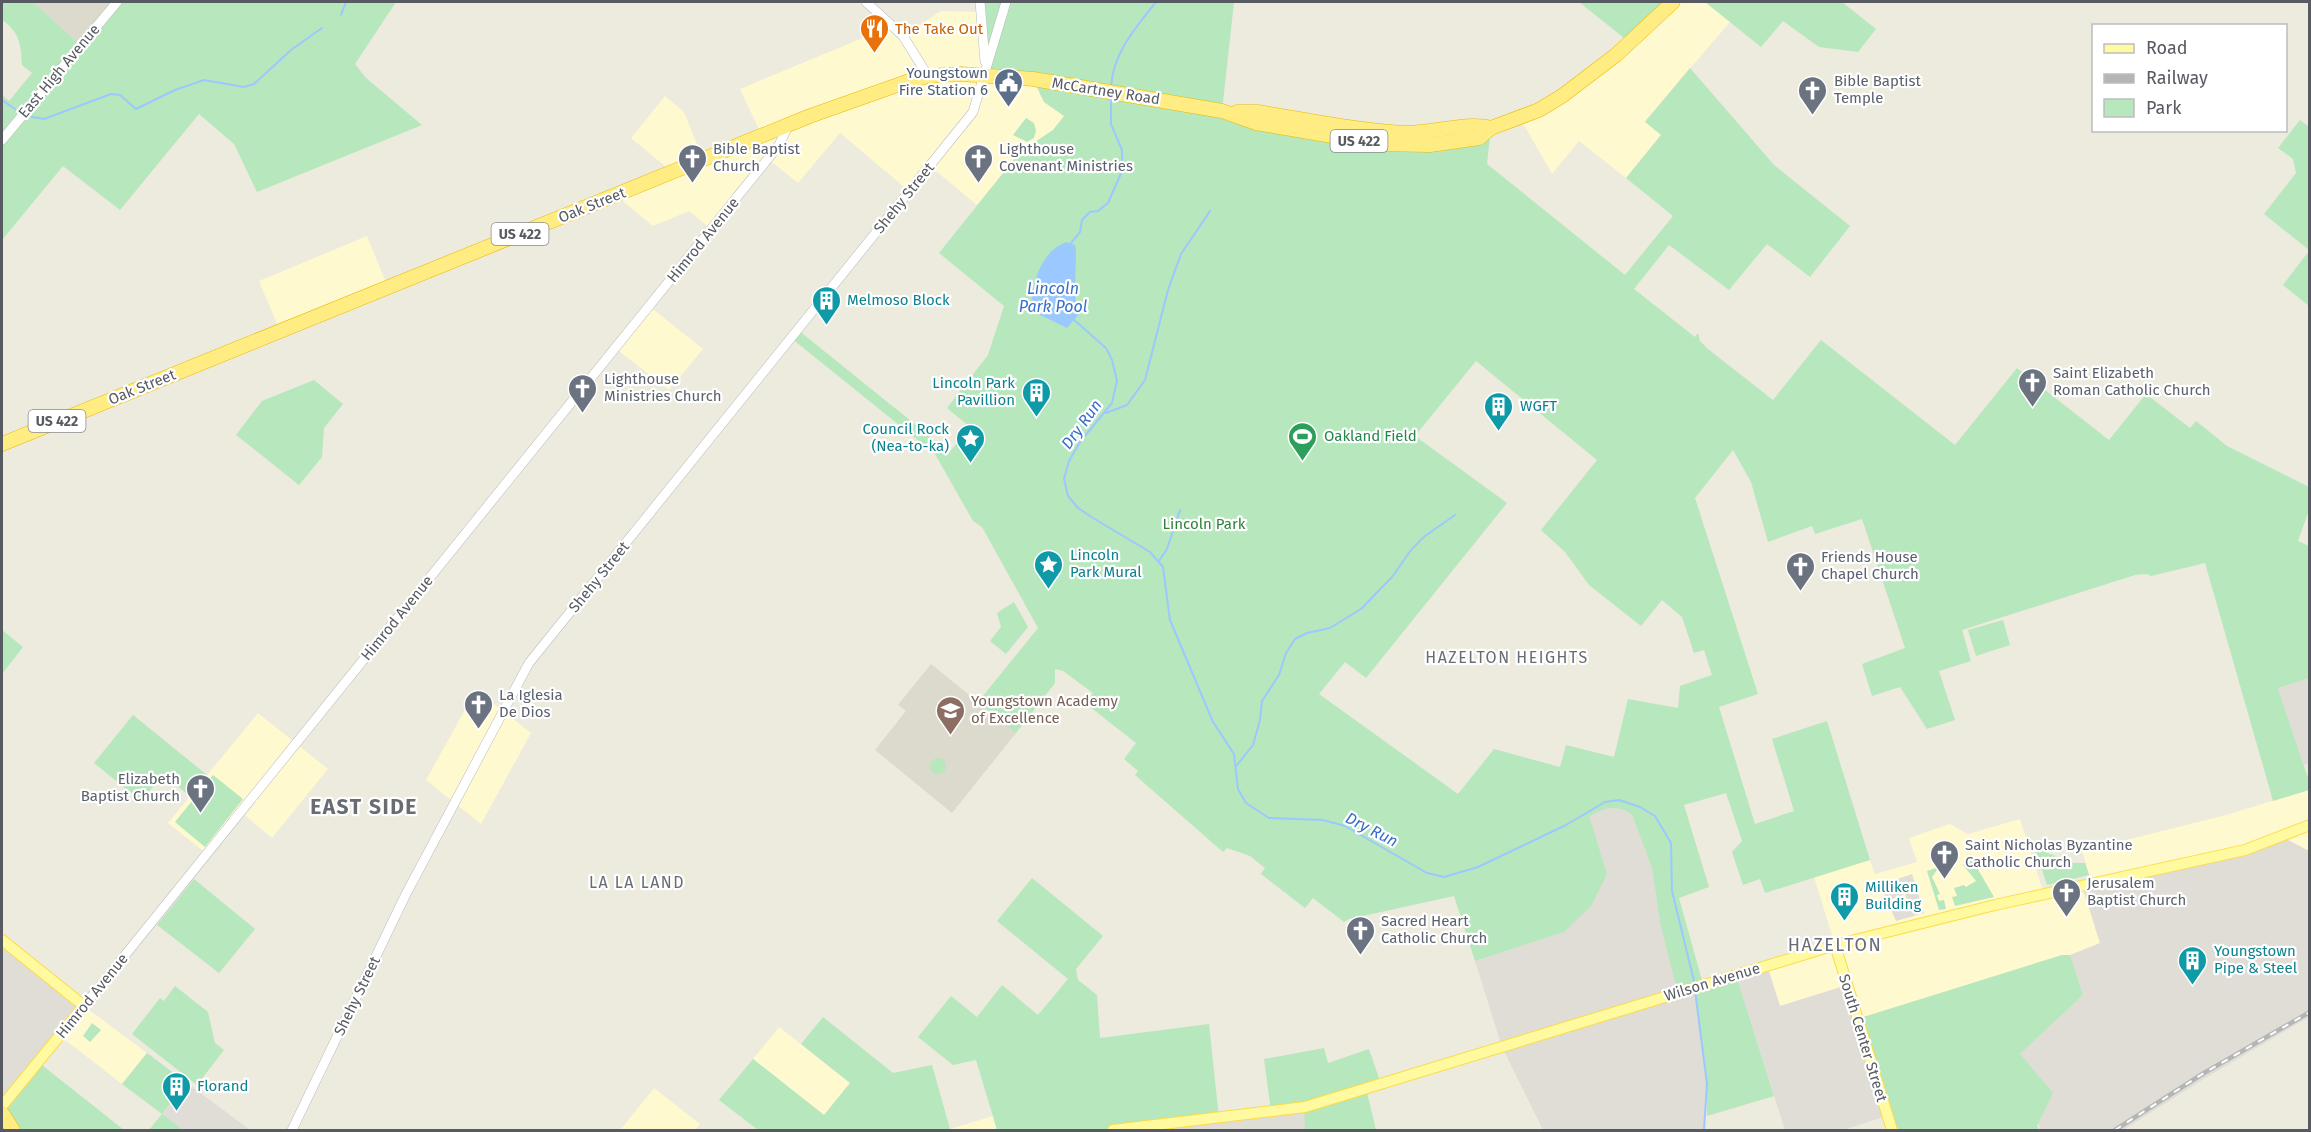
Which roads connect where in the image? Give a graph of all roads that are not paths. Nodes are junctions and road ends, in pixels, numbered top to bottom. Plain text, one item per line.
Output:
1 (117, 2) edge
2 (866, 2) edge
3 (980, 2) edge
4 (1005, 2) edge
5 (1673, 2) edge
6 (985, 70) junction
7 (928, 76) junction
8 (789, 126) junction
9 (2, 140) edge
10 (2, 444) edge
11 (2310, 825) edge
12 (2, 940) edge
13 (1835, 945) junction
14 (84, 1006) junction
15 (2, 1106) edge
16 (2, 1113) edge
17 (13, 1131) edge
18 (292, 1131) edge
19 (1113, 1131) edge
20 (1892, 1131) edge

1 - 9 street, East High Avenue
2 - 7 street
3 - 6 street
4 - 6 street
5 - 6 highway, McCartney Road / US 422
6 - 7 highway, Oak Street / US 422
6 - 18 street, Shehy Street
7 - 8 highway, Oak Street / US 422
8 - 10 highway, Oak Street / US 422
8 - 14 street, Himrod Avenue
11 - 13 main road, Wilson Avenue
12 - 14 main road
13 - 19 main road, Wilson Avenue
13 - 20 main road, South Center Street
14 - 15 main road, Himrod Avenue
16 - 17 highway

